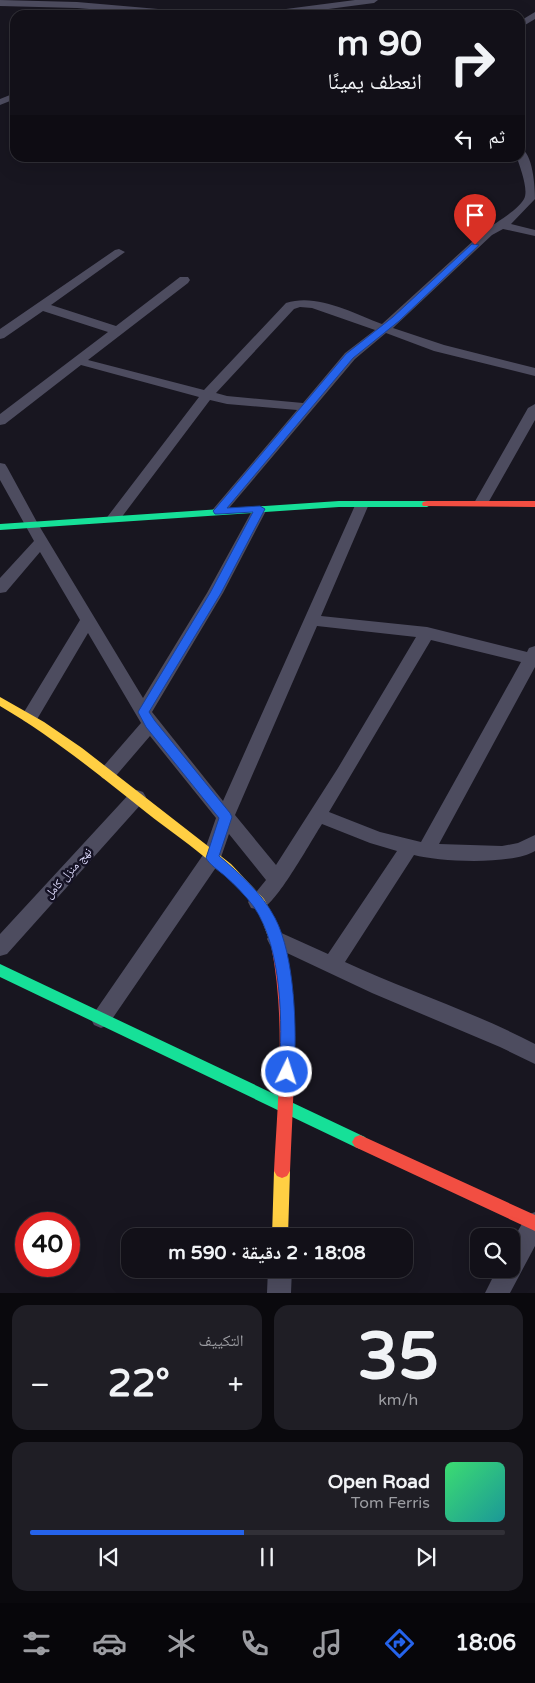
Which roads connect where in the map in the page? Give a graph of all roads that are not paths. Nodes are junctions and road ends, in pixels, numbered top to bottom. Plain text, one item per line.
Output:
1 (374, 0) edge
2 (0, 3) edge
3 (318, 4) edge
4 (164, 10) edge
5 (288, 10) edge
6 (524, 162) edge
7 (502, 225) junction
8 (535, 233) edge
9 (119, 252) dead end
10 (184, 280) dead end
11 (41, 306) junction
12 (384, 330) junction
13 (118, 331) junction
14 (0, 335) edge
15 (80, 361) junction
16 (535, 372) edge
17 (206, 396) junction
18 (306, 407) junction
19 (535, 408) edge
20 (0, 422) edge
21 (0, 466) edge
22 (362, 504) junction
23 (481, 504) junction
24 (535, 504) edge
25 (260, 509) junction
26 (219, 511) junction
27 (113, 519) junction
28 (31, 524) junction
29 (0, 527) edge
30 (42, 542) junction
31 (0, 588) edge
32 (88, 620) junction
33 (312, 620) junction
34 (427, 633) junction
35 (534, 656) edge
36 (0, 701) edge
37 (30, 717) junction
38 (147, 718) junction
39 (108, 773) junction
40 (137, 797) junction
41 (318, 815) junction
42 (225, 817) junction
43 (535, 842) edge
44 (418, 849) junction
45 (212, 858) junction
46 (277, 880) junction
47 (258, 902) junction
48 (277, 939) junction
49 (0, 948) edge
50 (332, 965) junction
51 (0, 970) edge
52 (101, 1019) junction
53 (535, 1055) edge
54 (284, 1107) junction
55 (535, 1223) edge
56 (280, 1228) edge
57 (520, 1249) edge
58 (280, 1278) edge
59 (504, 1278) edge
60 (279, 1293) edge
61 (497, 1293) edge

1 - 3 street
2 - 4 street
3 - 5 street
6 - 7 street
7 - 8 street
7 - 12 street
9 - 11 street
10 - 13 street
11 - 13 street
11 - 14 street
12 - 16 street
12 - 17 street
12 - 18 street
13 - 15 street
15 - 17 street
15 - 20 street
17 - 18 street
17 - 27 street
18 - 26 street
19 - 23 street
21 - 28 street
22 - 23 street
22 - 25 street
22 - 33 street
23 - 24 street
25 - 26 street
25 - 38 street
26 - 27 street
27 - 28 street
28 - 29 street
28 - 30 street
30 - 31 street
30 - 32 street
32 - 37 street
32 - 38 street
33 - 34 street
33 - 42 street
34 - 35 street
34 - 41 street
35 - 44 street
36 - 37 street
37 - 39 street
38 - 39 street
38 - 42 street
39 - 40 street
40 - 45 street
40 - 49 street, نهج منزل كامل
41 - 44 street
41 - 46 street
42 - 45 street
42 - 46 street
43 - 44 street
44 - 50 street
45 - 47 street
45 - 52 street
46 - 47 street
47 - 48 street
48 - 50 street
48 - 54 street
50 - 53 street
51 - 52 street
52 - 54 street
54 - 55 street
54 - 56 street
55 - 57 street
58 - 60 street
59 - 61 street

